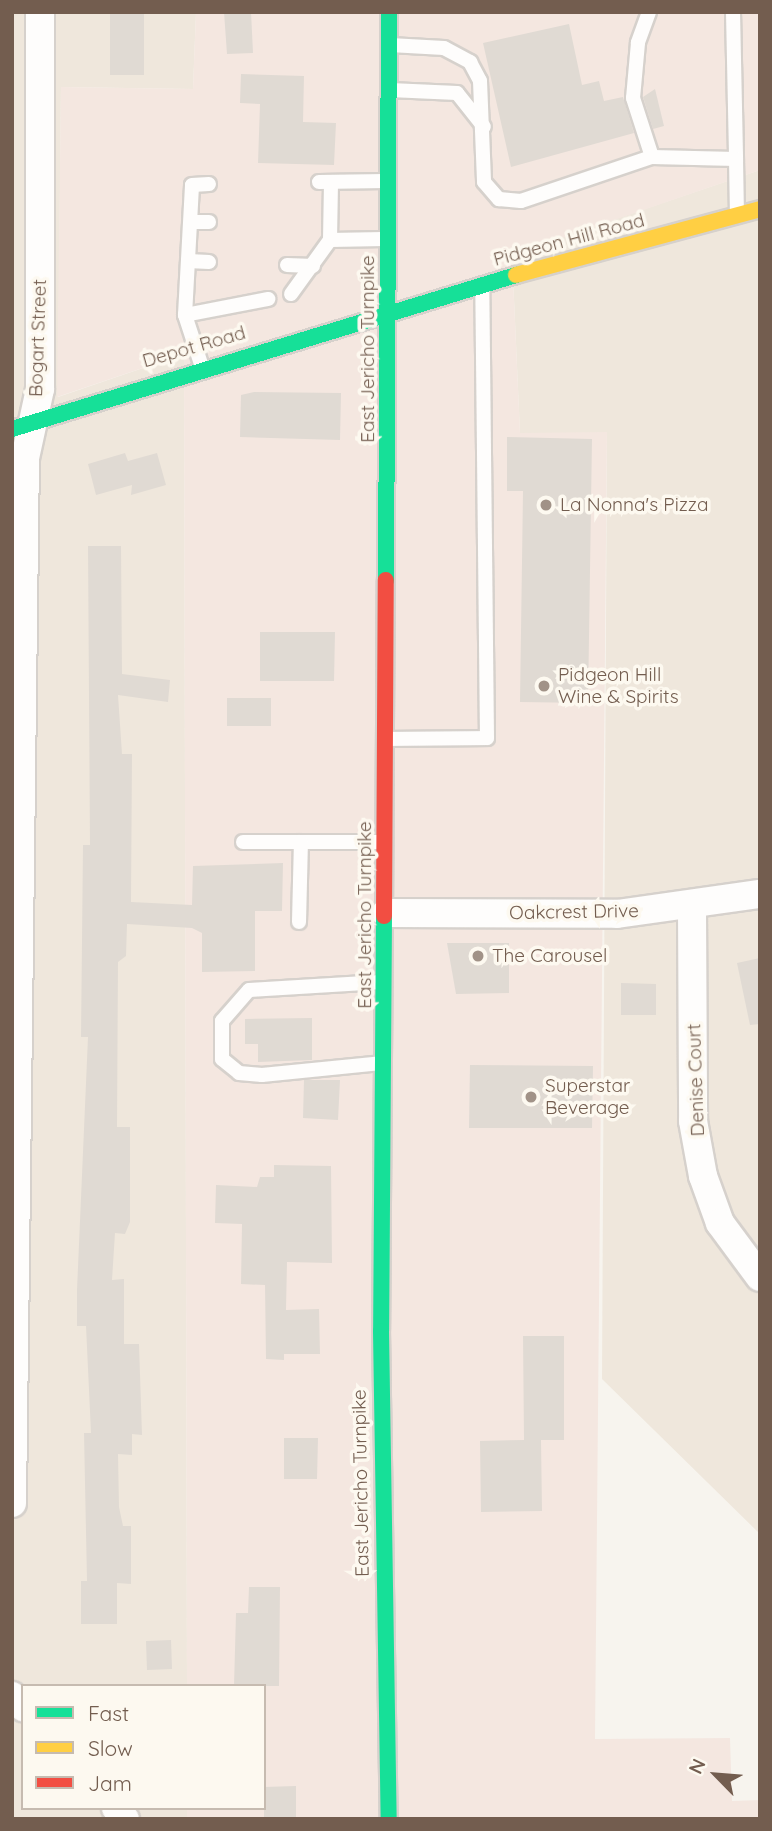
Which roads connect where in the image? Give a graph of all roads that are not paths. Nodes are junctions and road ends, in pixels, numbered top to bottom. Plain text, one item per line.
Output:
1 (40, 12) edge
2 (389, 12) edge
3 (649, 12) edge
4 (733, 12) edge
5 (390, 46) junction
6 (390, 90) junction
7 (484, 127) junction
8 (652, 157) junction
9 (736, 159) junction
10 (390, 181) junction
11 (209, 184) dead end
12 (760, 209) edge
13 (737, 216) junction
14 (191, 222) junction
15 (209, 222) dead end
16 (389, 239) junction
17 (330, 240) junction
18 (188, 261) junction
19 (209, 262) dead end
20 (287, 265) dead end
21 (313, 266) junction
22 (481, 286) junction
23 (291, 294) dead end
24 (268, 299) dead end
25 (390, 311) junction
26 (185, 315) junction
27 (202, 367) junction
28 (23, 425) edge
29 (389, 739) junction
30 (243, 842) dead end
31 (301, 842) junction
32 (387, 842) junction
33 (760, 894) edge
34 (692, 908) junction
35 (386, 913) junction
36 (299, 922) dead end
37 (386, 982) junction
38 (385, 1063) junction
39 (760, 1277) edge
40 (12, 1503) edge
41 (389, 1819) edge

1 - 28 street, Bogart Street
2 - 5 main road, East Jericho Turnpike
3 - 8 lane
4 - 9 lane
5 - 6 main road, East Jericho Turnpike
5 - 7 lane
6 - 7 lane
6 - 10 main road, East Jericho Turnpike
7 - 8 lane
8 - 9 lane
9 - 13 lane
10 - 16 main road, East Jericho Turnpike
10 - 17 lane
11 - 14 lane
12 - 13 main road, Pidgeon Hill Road
13 - 22 main road, Pidgeon Hill Road
14 - 15 lane
14 - 18 lane
16 - 17 lane
16 - 25 main road, East Jericho Turnpike
17 - 21 lane
18 - 19 lane
18 - 26 lane
20 - 21 lane
21 - 23 lane
22 - 25 main road, Pidgeon Hill Road
22 - 29 lane
24 - 26 lane
25 - 27 main road, Depot Road
25 - 29 main road, East Jericho Turnpike
26 - 27 lane
27 - 28 main road, Depot Road
28 - 40 street, Bogart Street
29 - 32 main road, East Jericho Turnpike
30 - 31 lane
31 - 32 lane
31 - 36 lane
32 - 35 main road, East Jericho Turnpike
33 - 34 street, Oakcrest Drive
34 - 35 street, Oakcrest Drive
34 - 39 street, Denise Court
35 - 37 main road, East Jericho Turnpike
37 - 38 main road, East Jericho Turnpike
37 - 38 lane
38 - 41 main road, East Jericho Turnpike

